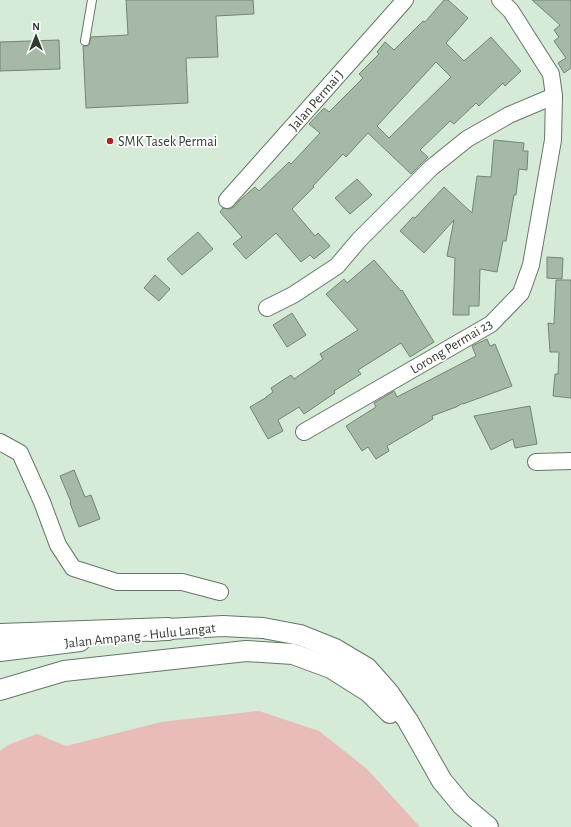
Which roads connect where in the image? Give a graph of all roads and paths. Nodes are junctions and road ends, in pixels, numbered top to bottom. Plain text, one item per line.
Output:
1 (92, 0) edge
2 (500, 0) edge
3 (398, 2) edge
4 (85, 41) dead end
5 (554, 96) junction
6 (228, 200) dead end
7 (267, 308) dead end
8 (304, 432) dead end
9 (0, 442) edge
10 (571, 461) edge
11 (536, 462) dead end
12 (220, 592) dead end
13 (168, 629) junction
14 (0, 635) edge
15 (0, 650) edge
16 (0, 690) edge
17 (423, 748) junction
18 (488, 827) edge

1 - 4 lane
2 - 5 street, Lorong Permai 23
3 - 6 street, Jalan Permai J
5 - 7 street
5 - 8 street, Lorong Permai 23
9 - 12 street
10 - 11 street
13 - 14 highway
13 - 15 street, Jalan Ampang - Hulu Langat
13 - 17 street, Jalan Ampang - Hulu Langat
16 - 17 street, Jalan Ampang - Hulu Langat
17 - 18 street, Jalan Ampang - Hulu Langat

